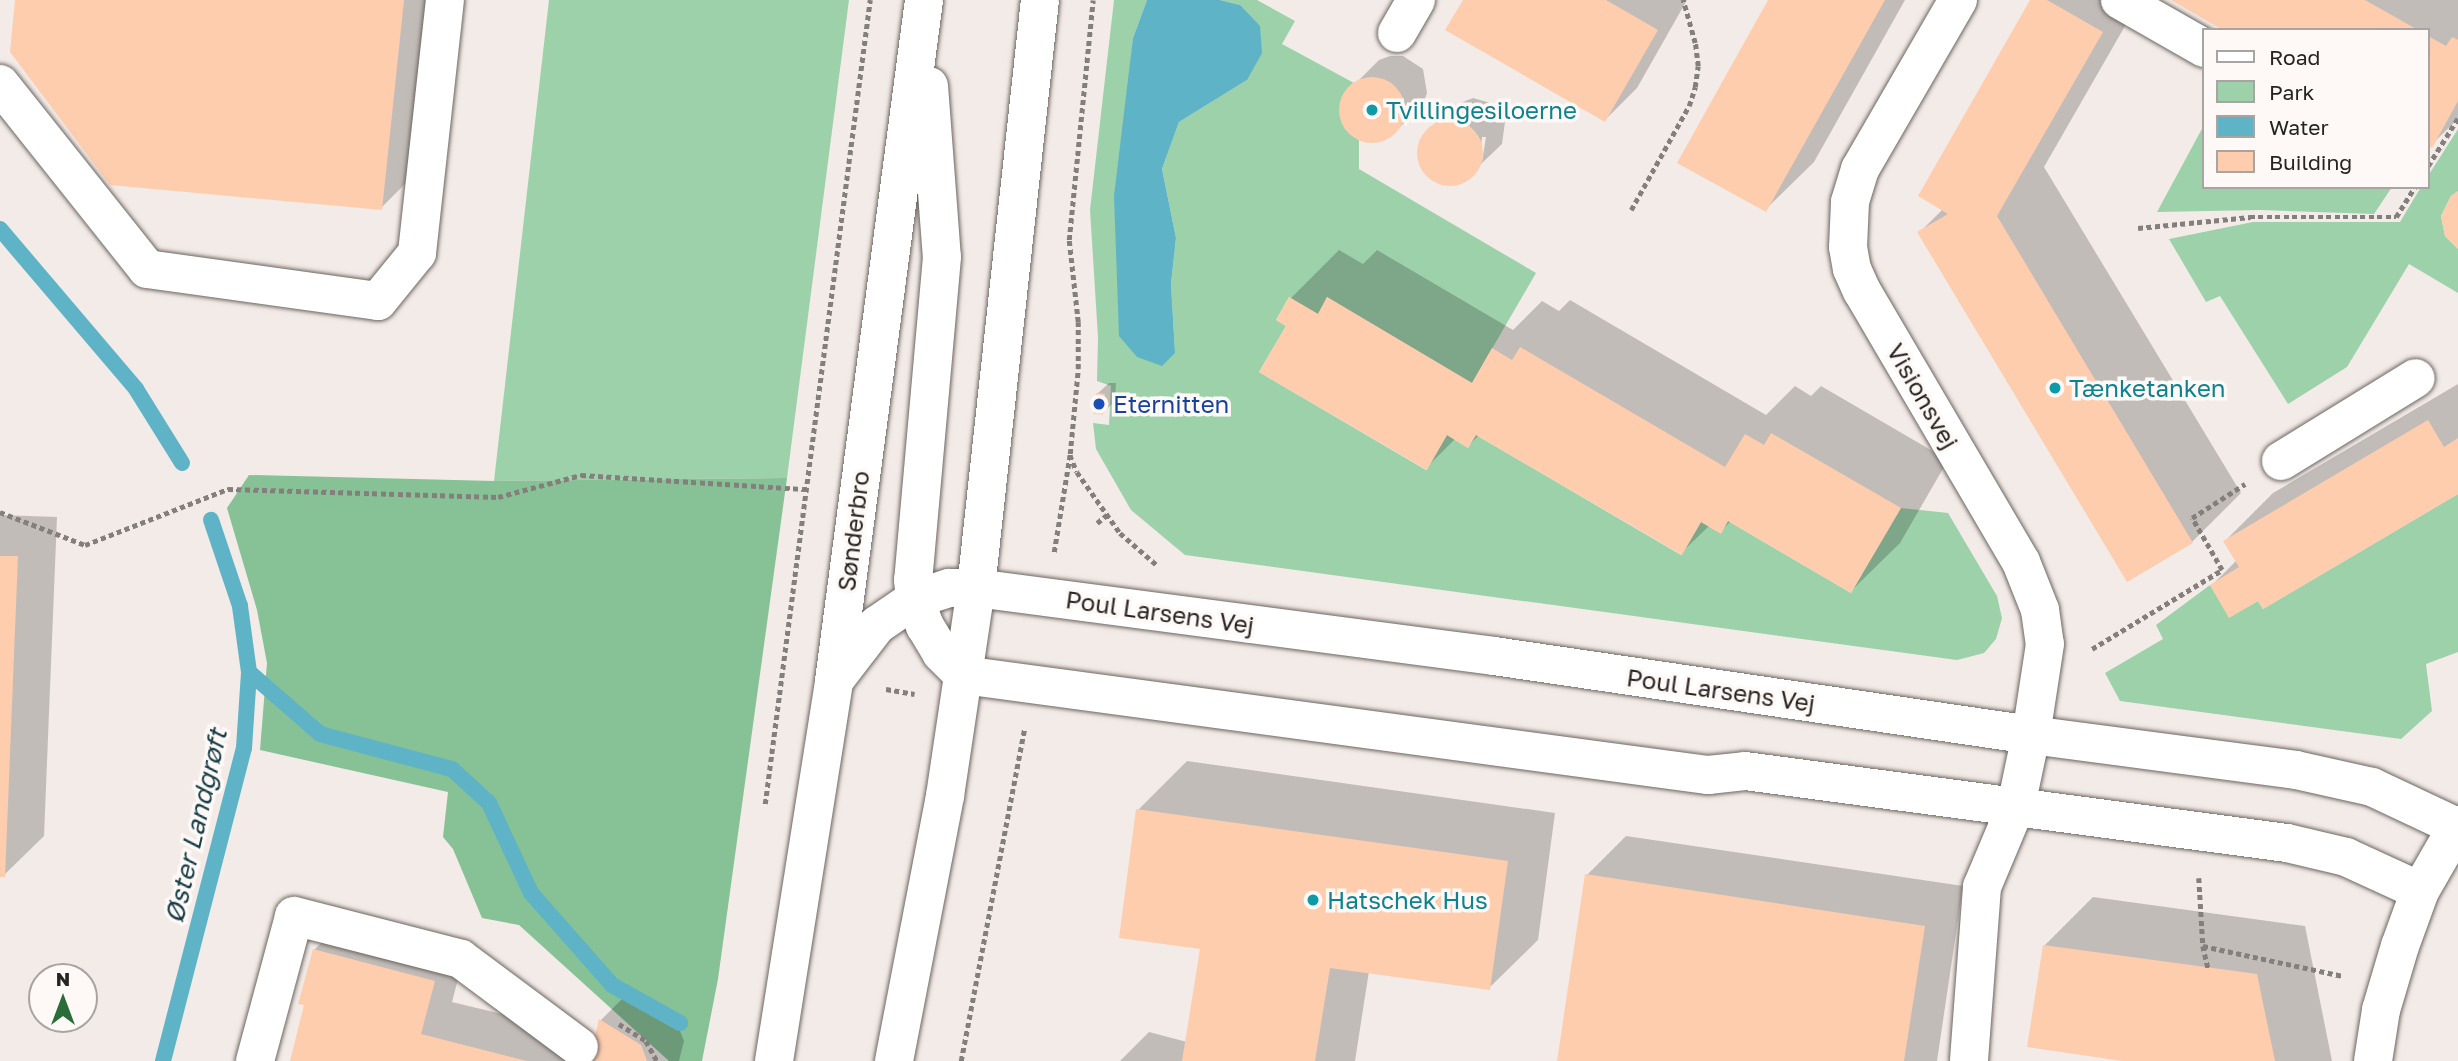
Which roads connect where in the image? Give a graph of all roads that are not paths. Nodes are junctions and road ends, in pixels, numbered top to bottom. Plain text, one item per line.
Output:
1 (445, 0) edge
2 (1040, 0) edge
3 (1416, 0) edge
4 (1958, 0) edge
5 (2120, 0) edge
6 (924, 4) edge
7 (1397, 33) dead end
8 (2202, 47) edge
9 (0, 85) edge
10 (2416, 378) dead end
11 (2281, 461) road end
12 (976, 588) junction
13 (915, 599) junction
14 (834, 681) junction
15 (961, 688) junction
16 (2031, 735) junction
17 (2016, 806) junction
18 (2457, 826) edge
19 (2420, 891) junction
20 (579, 1047) dead end
21 (255, 1061) edge
22 (774, 1061) edge
23 (894, 1061) edge
24 (1969, 1061) edge
25 (2373, 1061) edge

1 - 9 street
2 - 12 street
3 - 7 street
4 - 16 street, Visionsvej
5 - 8 street
6 - 13 street
6 - 14 street, Sønderbro
10 - 11 street
12 - 13 street, Poul Larsens Vej
12 - 15 street
12 - 16 street, Poul Larsens Vej
13 - 14 street, Poul Larsens Vej
13 - 15 street
14 - 22 street, Sønderbro
15 - 17 street
15 - 23 street
16 - 17 street, Visionsvej
16 - 18 street, Poul Larsens Vej
17 - 19 street
17 - 24 street, Visionsvej
18 - 19 street
19 - 25 street
20 - 21 street

